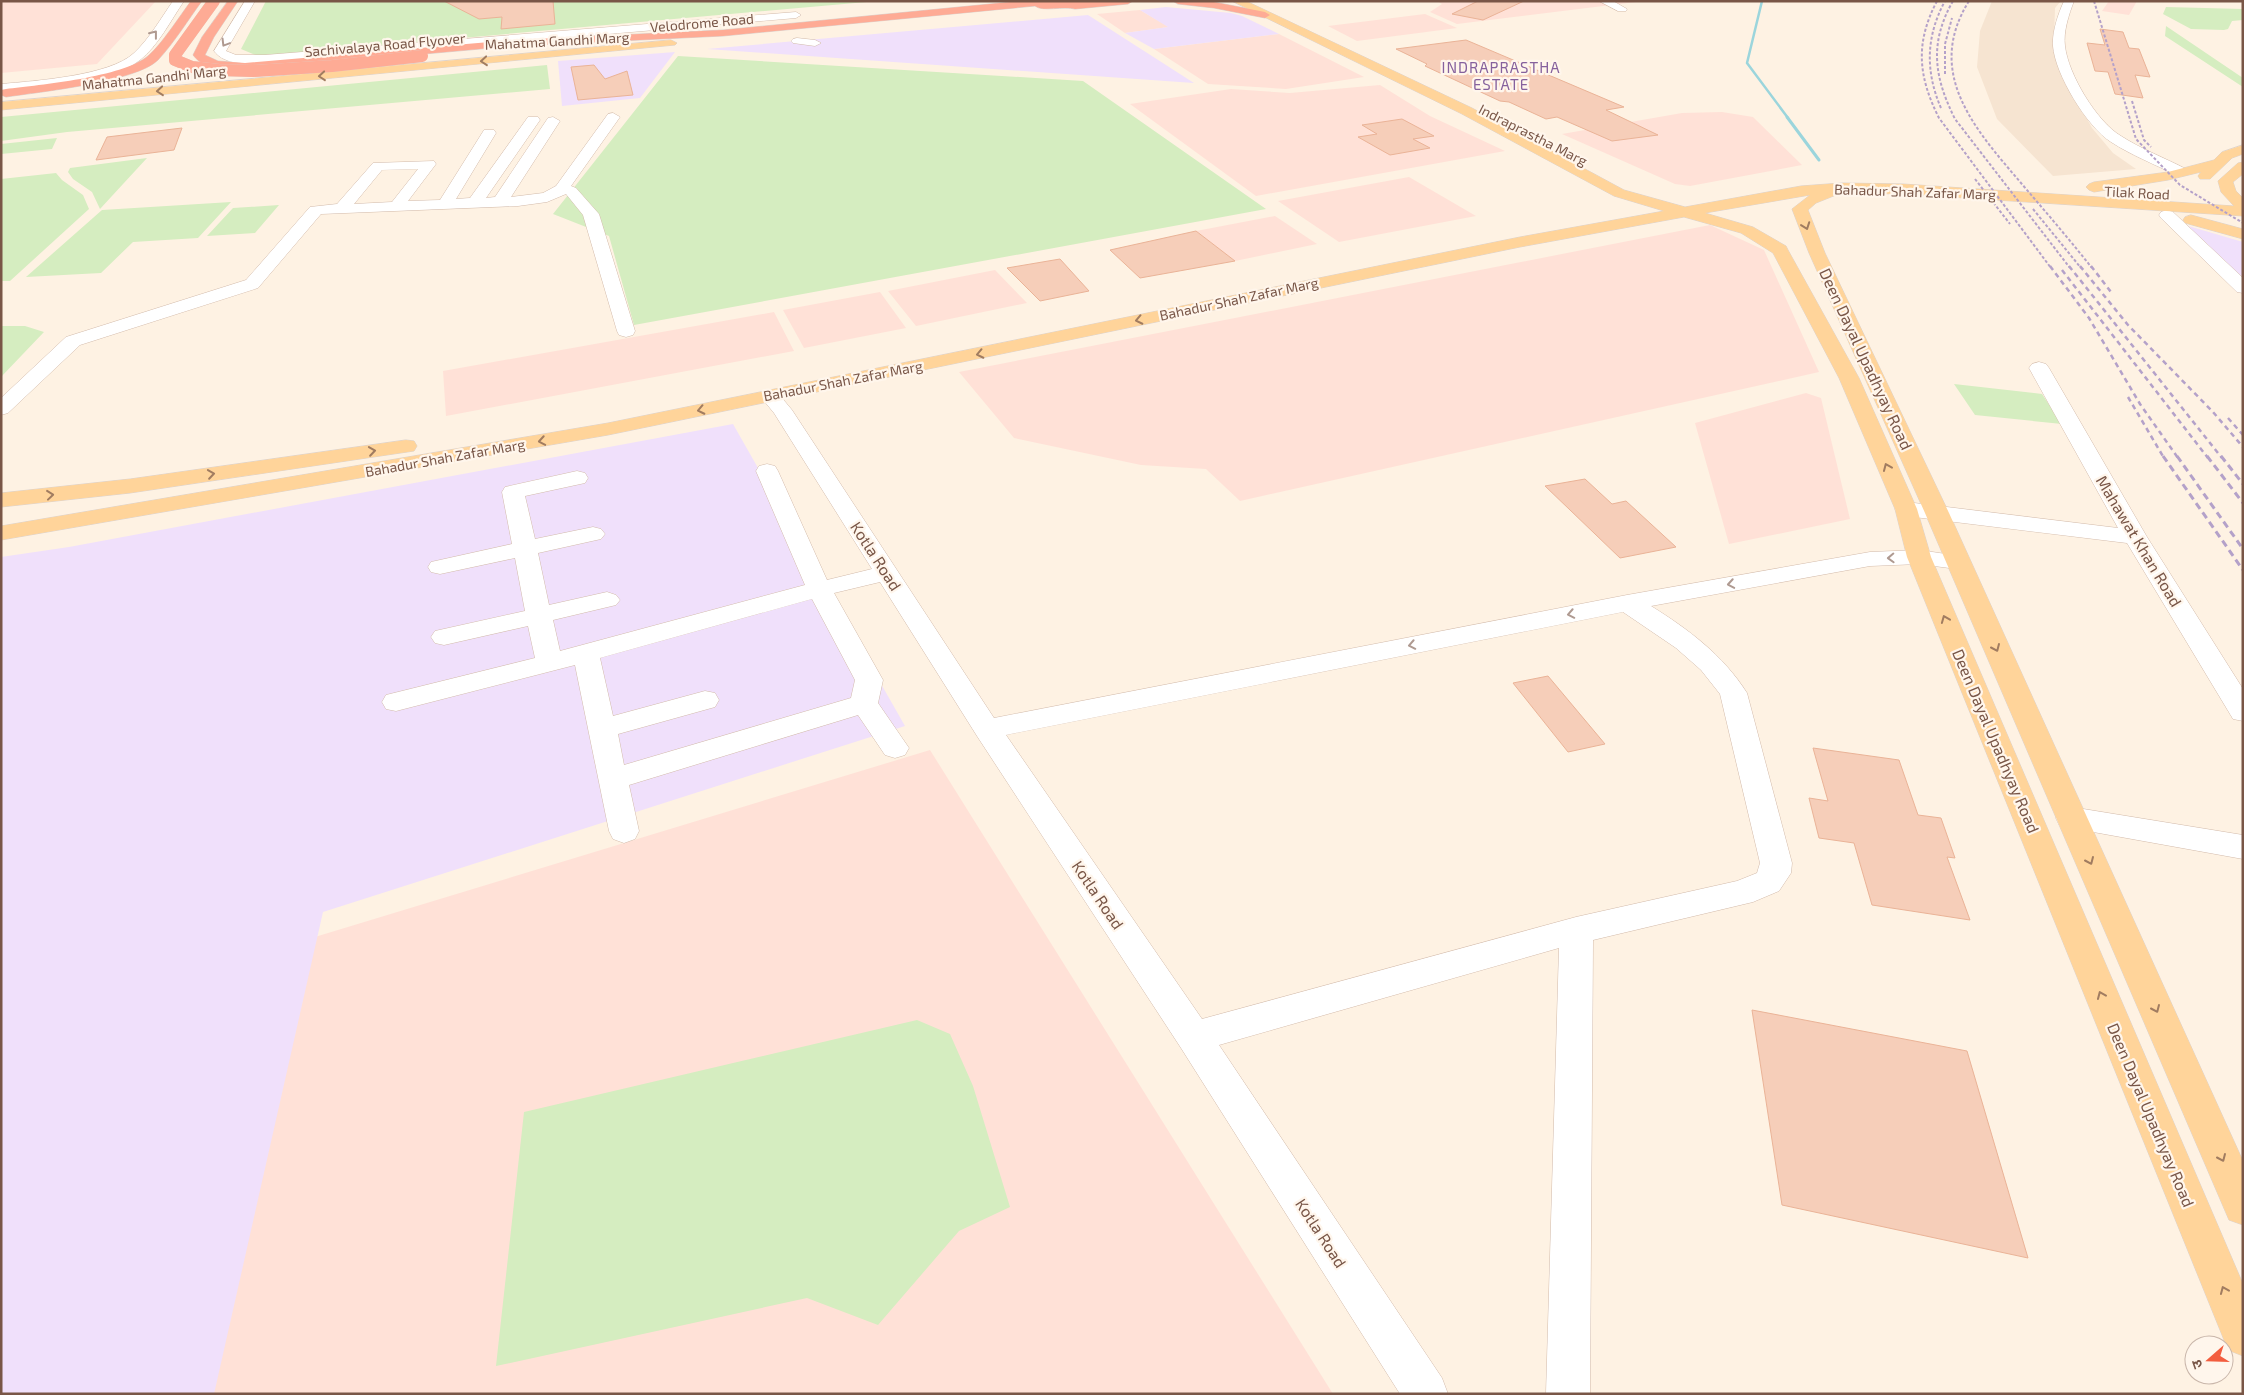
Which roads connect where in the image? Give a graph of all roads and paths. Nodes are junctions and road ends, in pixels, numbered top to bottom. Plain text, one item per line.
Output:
1 (179, 1) edge
2 (197, 1) edge
3 (214, 1) edge
4 (233, 1) edge
5 (250, 1) edge
6 (944, 1) edge
7 (1057, 1) edge
8 (1093, 1) edge
9 (1128, 1) edge
10 (1178, 1) edge
11 (1237, 1) edge
12 (1254, 1) edge
13 (1604, 1) edge
14 (2068, 1) edge
15 (1268, 9) junction
16 (1622, 9) dead end
17 (836, 11) junction
18 (796, 15) junction
19 (881, 19) junction
20 (852, 25) junction
21 (578, 39) junction
22 (797, 41) dead end
23 (672, 43) junction
24 (815, 43) dead end
25 (260, 66) junction
26 (181, 75) dead end
27 (145, 79) dead end
28 (3, 91) edge
29 (1, 106) edge
30 (613, 118) dead end
31 (532, 120) dead end
32 (553, 121) dead end
33 (490, 133) dead end
34 (2243, 149) edge
35 (2222, 159) junction
36 (2243, 160) edge
37 (403, 165) junction
38 (378, 166) junction
39 (2243, 166) edge
40 (357, 168) dead end
41 (2181, 172) junction
42 (1591, 176) junction
43 (391, 179) dead end
44 (1880, 179) junction
45 (2073, 187) junction
46 (2094, 187) junction
47 (562, 188) junction
48 (1841, 188) junction
49 (2172, 191) dead end
50 (2196, 191) junction
51 (380, 194) dead end
52 (329, 196) dead end
53 (1603, 201) dead end
54 (500, 202) junction
55 (475, 203) junction
56 (445, 204) junction
57 (1654, 204) junction
58 (1689, 204) junction
59 (2241, 205) edge
60 (396, 206) junction
61 (368, 208) junction
62 (342, 209) junction
63 (2130, 209) junction
64 (2212, 209) junction
65 (316, 210) junction
66 (2167, 215) junction
67 (2243, 226) edge
68 (2243, 234) edge
69 (1801, 244) junction
70 (2243, 288) edge
71 (626, 331) dead end
72 (2039, 368) dead end
73 (770, 396) junction
74 (1, 409) edge
75 (767, 471) dead end
76 (577, 478) dead end
77 (1, 500) edge
78 (1906, 509) junction
79 (1937, 513) junction
80 (1, 533) edge
81 (593, 534) dead end
82 (2135, 537) junction
83 (524, 549) junction
84 (1919, 557) junction
85 (1957, 562) junction
86 (440, 567) dead end
87 (886, 573) junction
88 (819, 589) junction
89 (607, 600) dead end
90 (1627, 603) junction
91 (539, 615) junction
92 (444, 637) dead end
93 (586, 653) junction
94 (549, 663) junction
95 (704, 700) dead end
96 (396, 702) dead end
97 (864, 704) junction
98 (2243, 712) edge
99 (602, 729) junction
100 (987, 729) junction
101 (894, 748) dead end
102 (613, 779) junction
103 (2071, 818) junction
104 (624, 831) dead end
105 (2243, 847) edge
106 (1576, 930) junction
107 (1194, 1037) junction
108 (2243, 1206) edge
109 (2243, 1336) edge
110 (1426, 1394) edge
111 (1568, 1394) edge

28 -> 1 street
2 - 28 highway
3 - 23 highway, Sachivalaya Road Flyover, bridge
4 - 25 highway
5 -> 18 street, Velodrome Road
6 - 17 highway
7 - 19 highway
8 - 19 highway
9 - 20 highway
10 - 15 highway
11 - 15 main road, Indraprastha Marg
12 - 15 main road, Indraprastha Marg
13 - 16 street
14 - 41 street
15 - 42 main road, Indraprastha Marg
15 - 58 main road, Indraprastha Marg
17 - 18 highway
17 - 19 highway
18 - 21 highway
19 - 20 highway
19 - 21 highway, Mahatma Gandhi Marg
20 - 23 highway, Mahatma Gandhi Marg
21 - 25 highway, Mahatma Gandhi Marg
22 - 24 street
23 -> 29 main road, Mahatma Gandhi Marg
25 - 26 main road, Mahatma Gandhi Marg
27 - 28 main road, Mahatma Gandhi Marg
30 - 47 street
31 - 55 street
32 - 54 street
33 - 56 street
34 - 35 main road
35 - 36 main road
35 - 41 main road
35 - 50 main road
37 - 38 street
37 - 43 street
37 - 60 street
38 - 40 street
38 - 62 street
39 - 59 main road
41 - 46 main road
42 - 53 main road
42 - 57 main road, Indraprastha Marg
44 - 45 main road, Bahadur Shah Zafar Marg
44 - 48 main road, Bahadur Shah Zafar Marg
44 - 58 main road, Bahadur Shah Zafar Marg
44 - 63 main road
45 - 46 main road
45 - 50 main road, Tilak Road
46 - 49 main road
47 - 54 street
47 - 71 street
48 - 58 main road, Bahadur Shah Zafar Marg
48 -> 69 main road, Deen Dayal Upadhyay Road
50 - 59 main road, Tilak Road
50 - 64 main road
51 - 61 street
52 - 65 street
54 - 55 street
55 - 56 street
56 - 60 street
57 - 58 main road, Indraprastha Marg
77 -> 57 main road, Bahadur Shah Zafar Marg
58 - 69 main road
58 -> 73 main road, Bahadur Shah Zafar Marg
78 -> 58 main road, Deen Dayal Upadhyay Road
59 - 64 main road, Tilak Road
60 - 61 street
61 - 62 street
62 - 65 street
63 - 64 main road, Tilak Road
63 - 66 main road
64 - 67 main road
65 - 74 street
66 - 68 main road
66 - 70 street
69 - 79 main road, Deen Dayal Upadhyay Road
72 - 82 street, Mahawat Khan Road
73 -> 80 main road, Bahadur Shah Zafar Marg
73 - 87 street, Kotla Road
75 - 88 street
76 - 83 street
78 - 79 street
78 - 84 main road, Deen Dayal Upadhyay Road
79 - 82 street
79 - 85 main road, Deen Dayal Upadhyay Road
81 - 83 street
82 - 98 street, Mahawat Khan Road
83 - 86 street
83 - 91 street
84 - 85 street
84 -> 90 street
109 -> 84 main road, Deen Dayal Upadhyay Road
85 -> 103 main road, Deen Dayal Upadhyay Road
87 - 88 street
87 - 100 street, Kotla Road
88 - 93 street
88 - 97 street
89 - 91 street
90 -> 100 street
90 - 106 street
91 - 92 street
91 - 94 street
93 - 94 street
93 - 99 street
94 - 96 street
95 - 99 street
97 - 101 street
97 - 102 street
99 - 102 street
100 - 107 street, Kotla Road
102 - 104 street
103 - 105 street
103 -> 108 main road, Deen Dayal Upadhyay Road
106 - 107 street
106 - 111 street
107 - 110 street, Kotla Road

